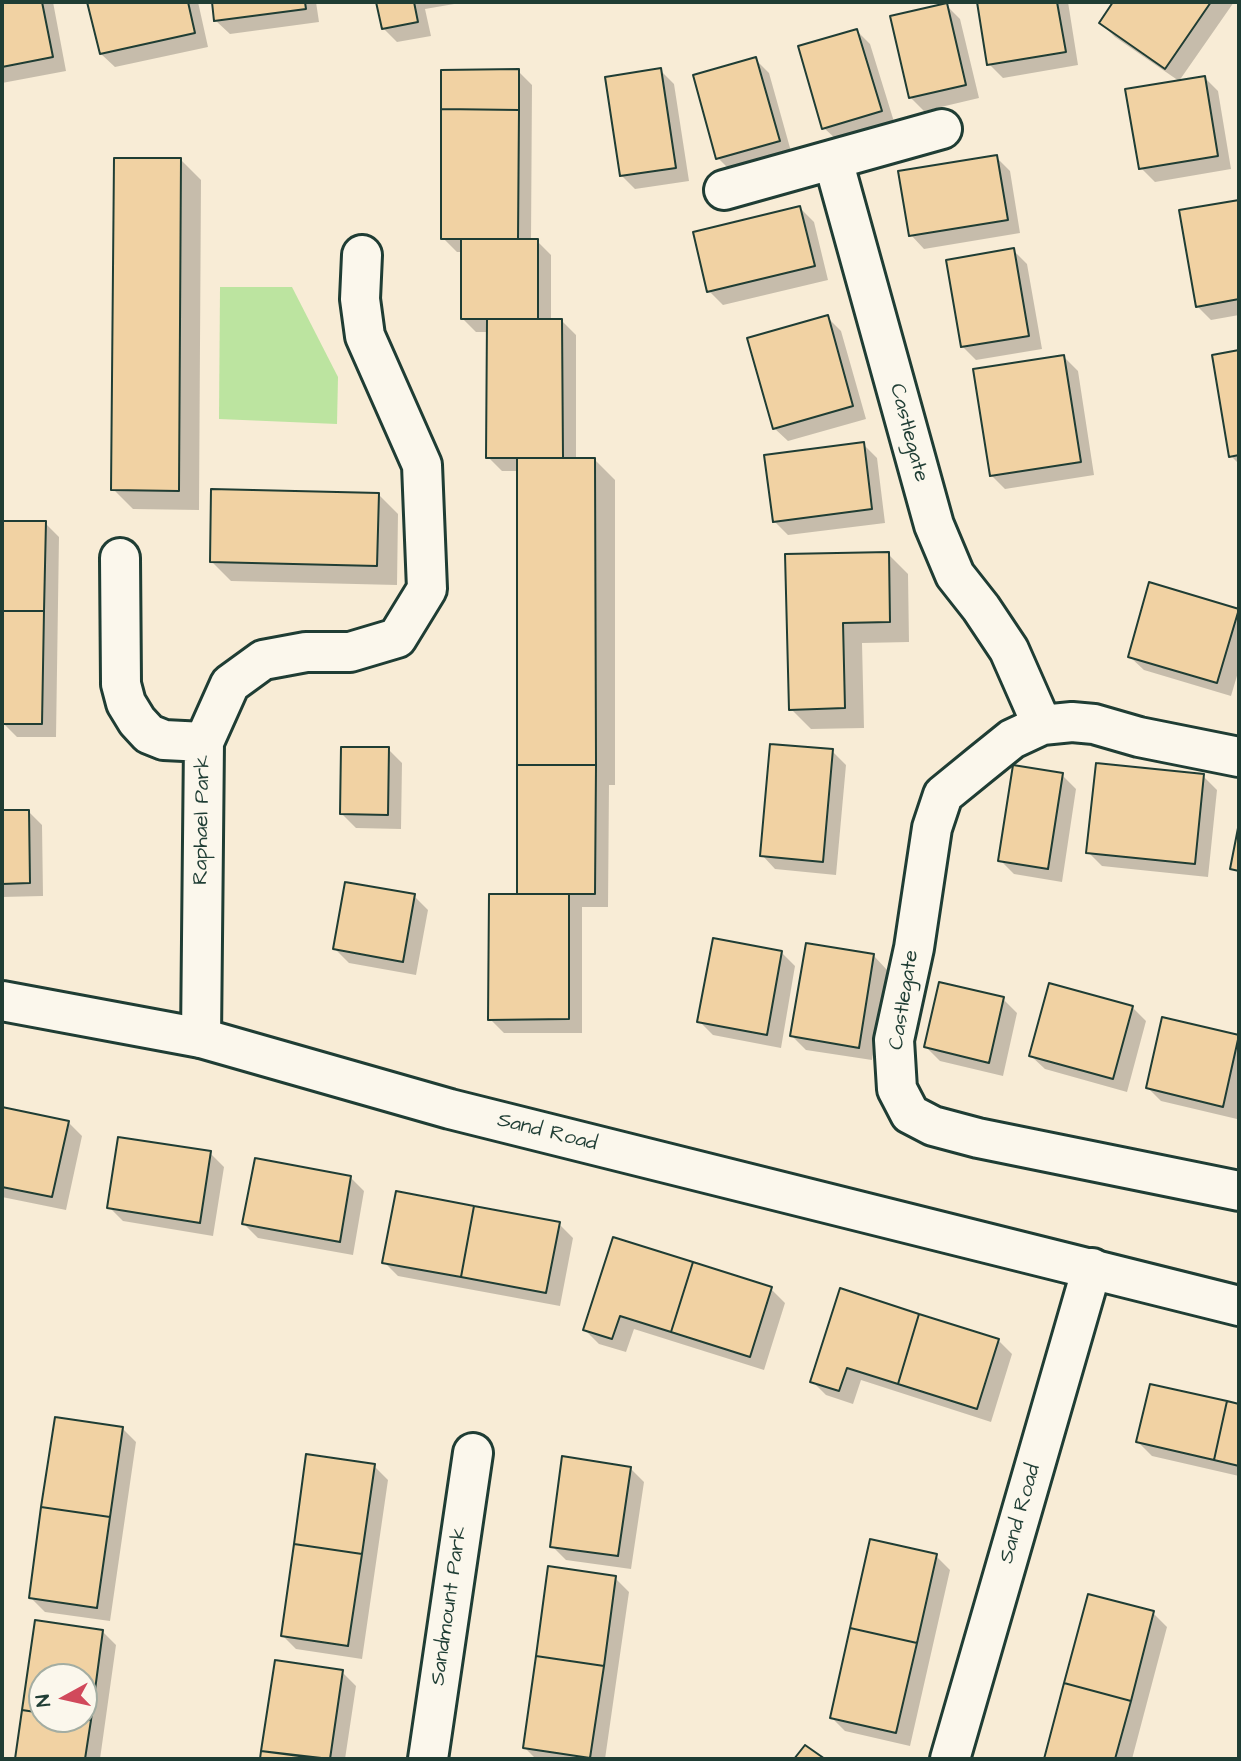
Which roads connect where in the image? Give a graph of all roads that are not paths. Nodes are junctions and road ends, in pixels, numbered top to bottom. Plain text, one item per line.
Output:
1 (942, 129) dead end
2 (833, 160) junction
3 (724, 190) dead end
4 (362, 255) dead end
5 (120, 558) dead end
6 (1042, 726) junction
7 (204, 742) junction
8 (1239, 757) edge
9 (2, 1001) edge
10 (201, 1038) junction
11 (1239, 1191) edge
12 (1092, 1268) junction
13 (1239, 1306) edge
14 (473, 1453) dead end
15 (428, 1759) edge
16 (950, 1759) edge

1 - 2 street
2 - 3 street
2 - 6 street, Castlegate
4 - 7 street, Raphael Park
5 - 7 street
6 - 8 street, Castlegate
6 - 11 street, Castlegate
7 - 10 street, Raphael Park
9 - 10 street, Sand Road
10 - 12 street, Sand Road
12 - 13 street, Sand Road
12 - 16 street, Sand Road
14 - 15 street, Sandmount Park

